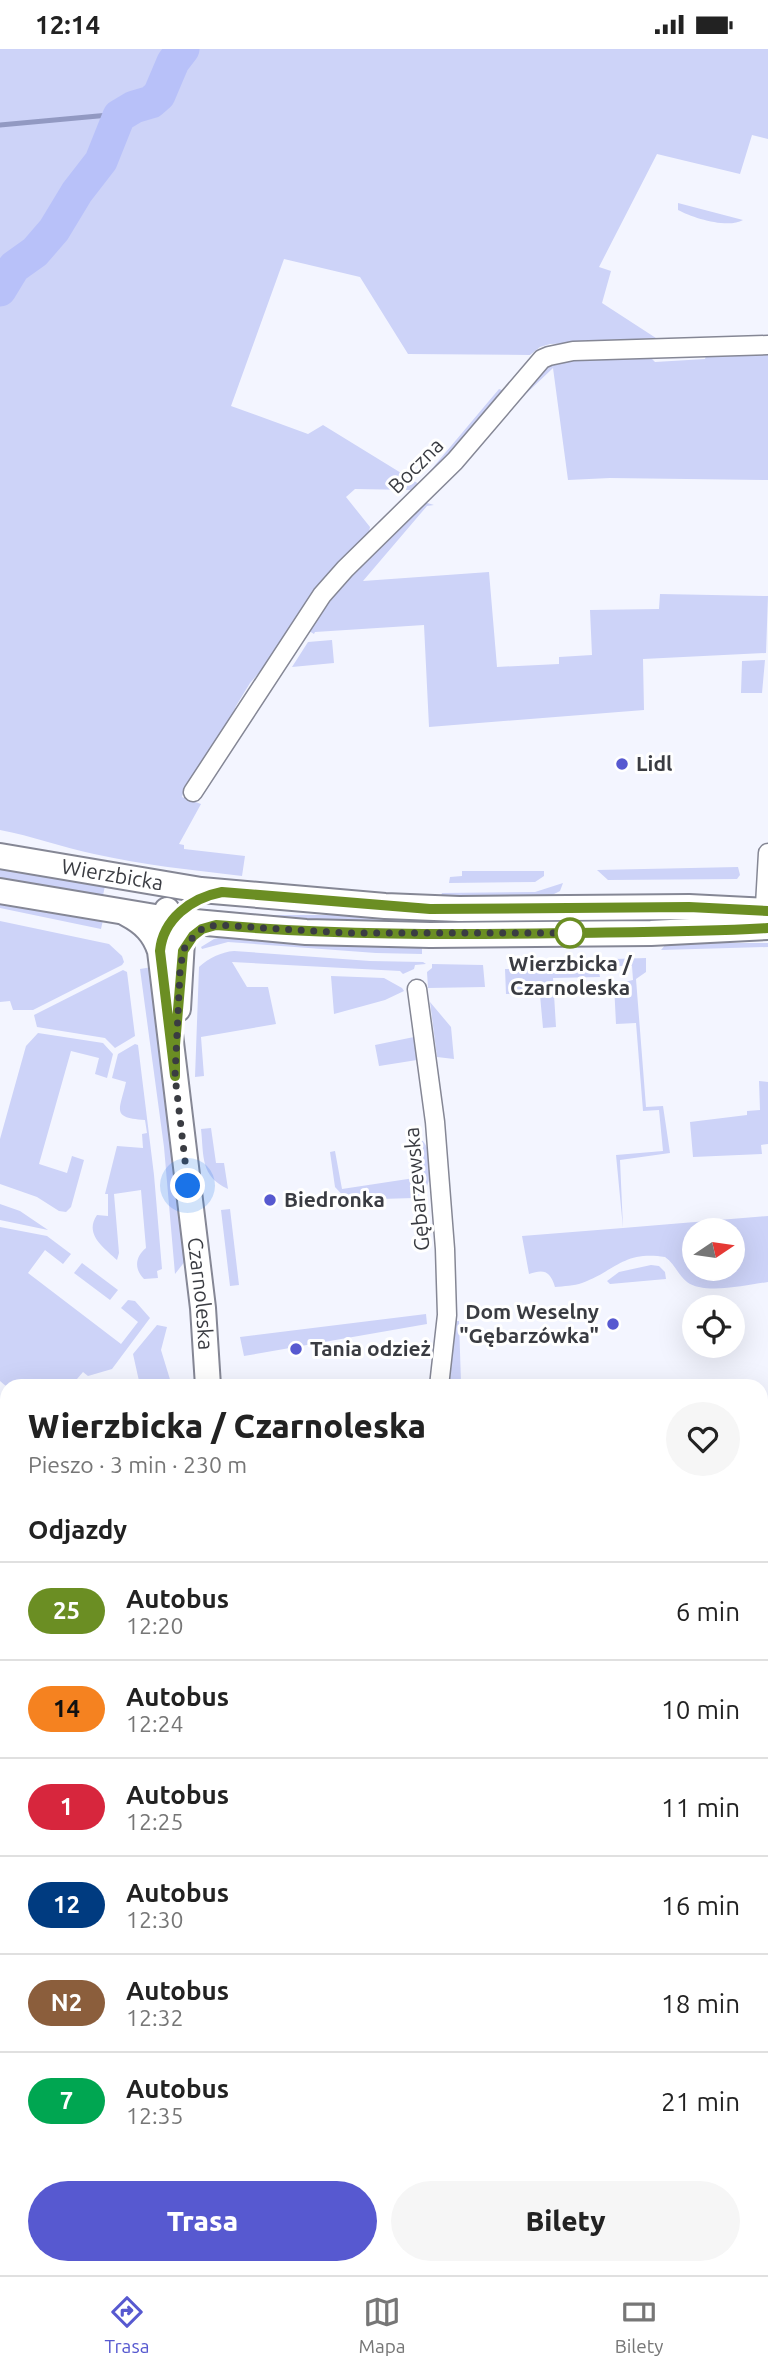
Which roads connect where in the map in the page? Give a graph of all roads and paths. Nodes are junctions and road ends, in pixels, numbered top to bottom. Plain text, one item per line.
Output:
1 (768, 345) edge
2 (193, 792) dead end
3 (768, 853) edge
4 (0, 856) edge
5 (127, 879) junction
6 (0, 891) edge
7 (222, 892) junction
8 (121, 911) junction
9 (173, 919) junction
10 (766, 919) edge
11 (216, 925) junction
12 (171, 951) junction
13 (417, 989) dead end
14 (208, 1379) edge
15 (440, 1379) edge

1 - 2 street, Boczna
3 - 10 street
4 - 5 street, Wierzbicka
5 - 7 street, Wierzbicka
5 - 9 street
6 - 8 street, Wierzbicka
7 - 9 street
7 - 10 street, Wierzbicka
8 - 9 street, Wierzbicka
8 - 12 street
9 - 11 street, Wierzbicka
9 - 12 street, Czarnoleska
10 - 11 street, Wierzbicka
11 - 12 street
12 - 14 street, Czarnoleska
13 - 15 street, Gębarzewska

